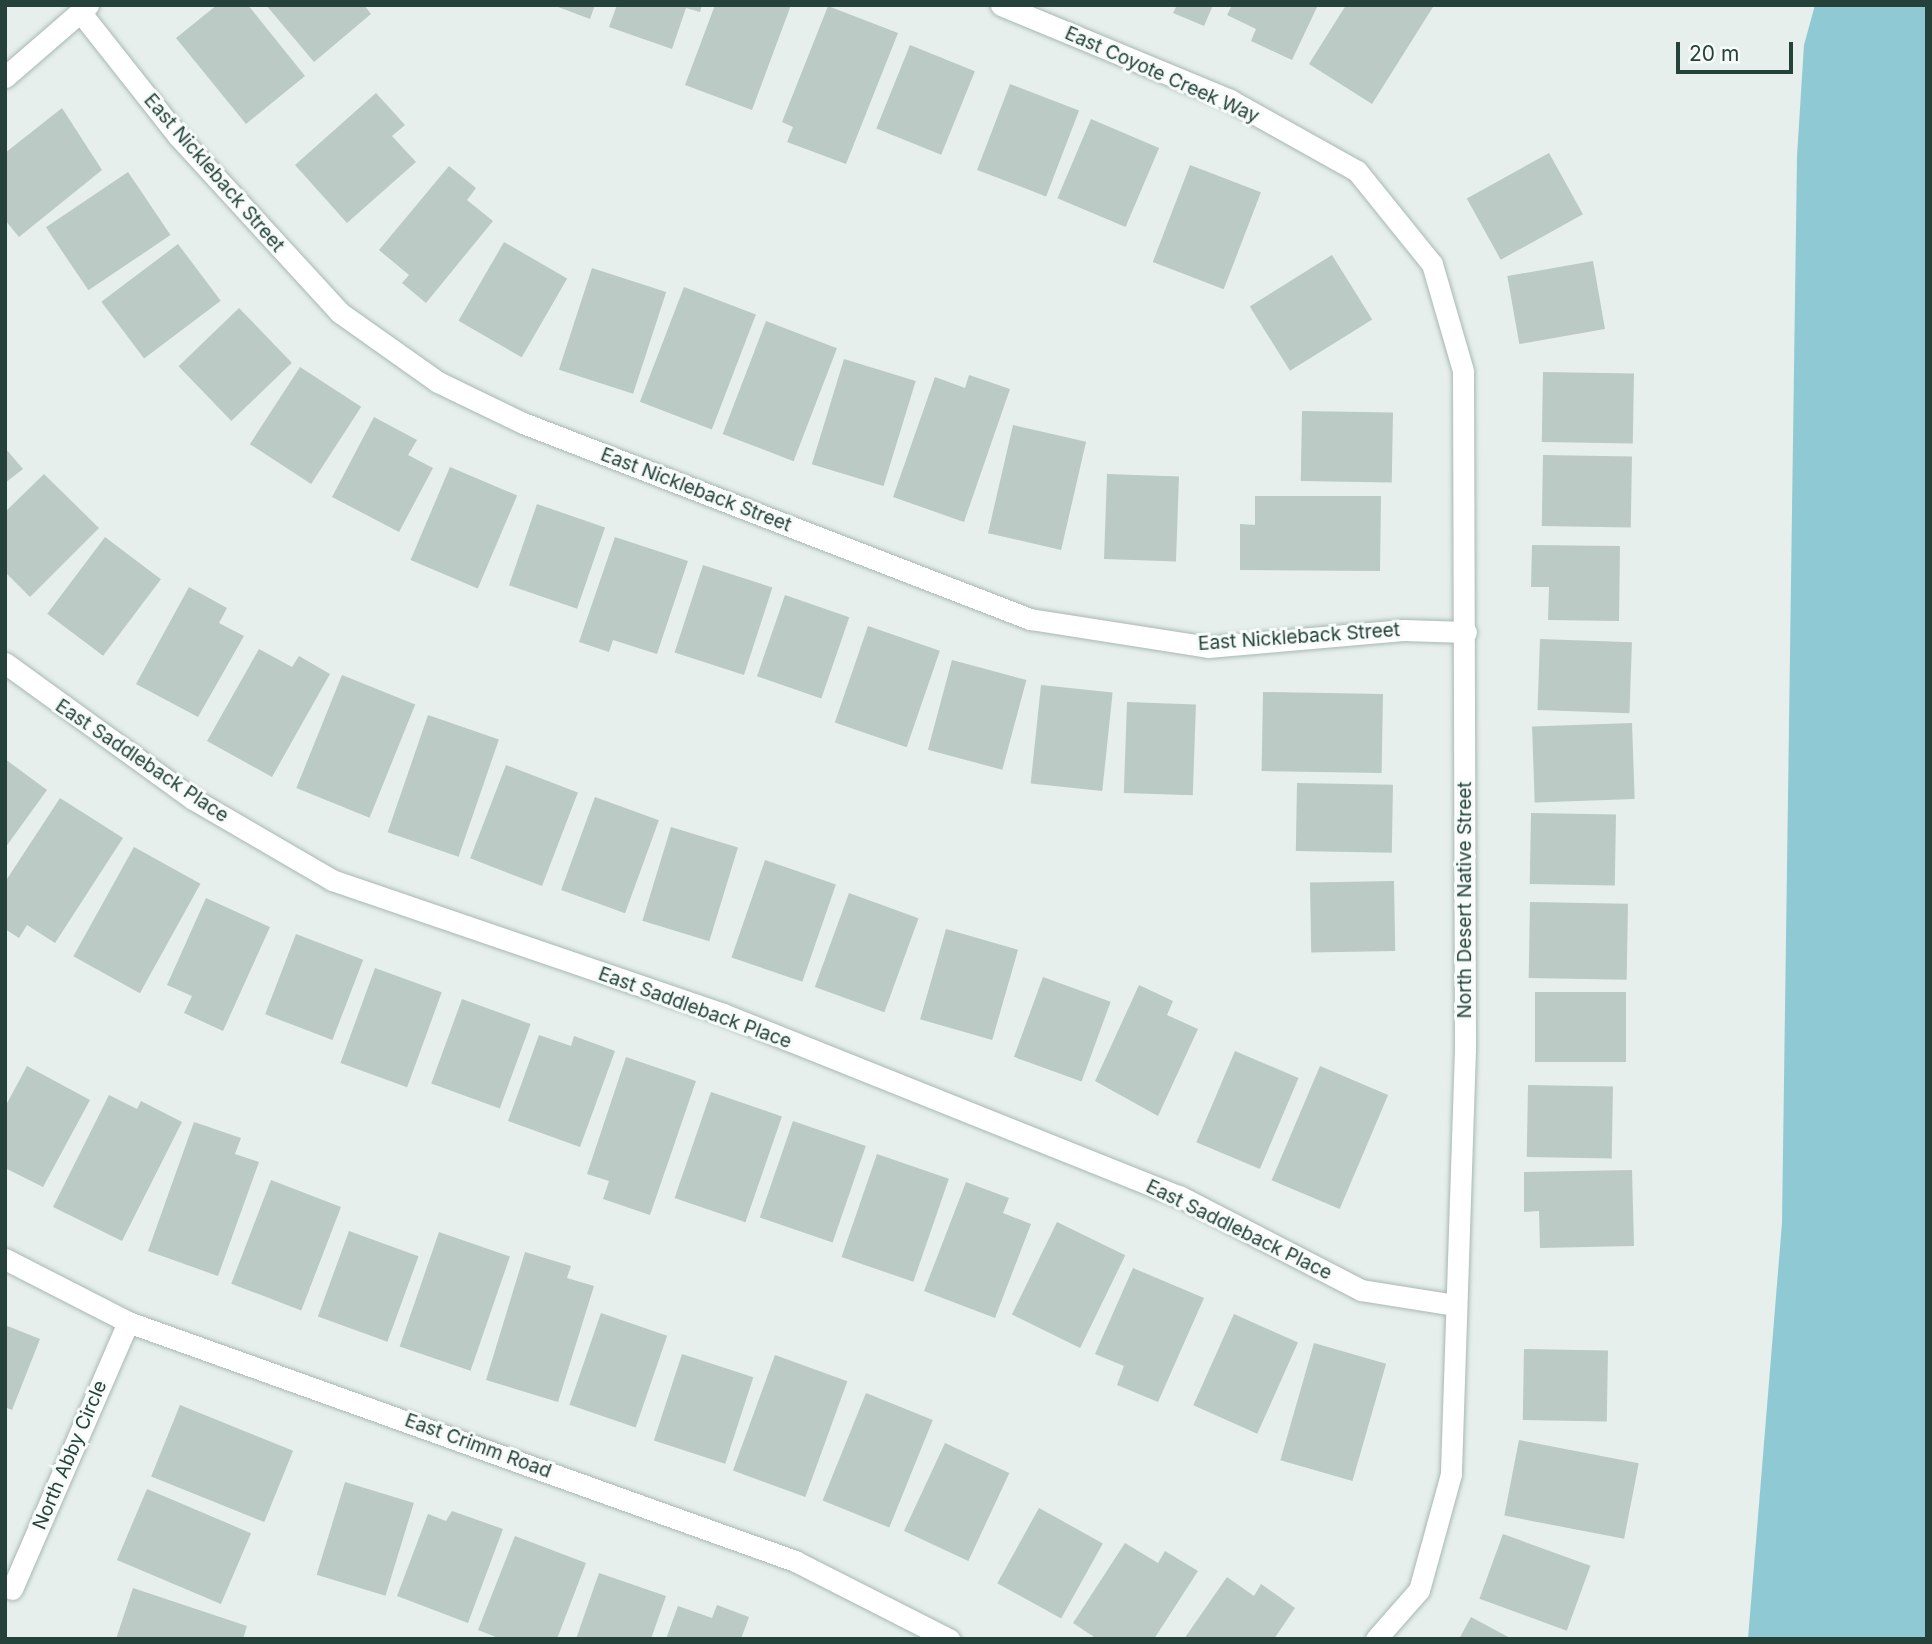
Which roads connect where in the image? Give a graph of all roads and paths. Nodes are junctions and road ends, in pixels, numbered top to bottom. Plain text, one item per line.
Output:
1 (1001, 5) edge
2 (84, 9) edge
3 (5, 77) edge
4 (1357, 171) joint
5 (1466, 632) junction
6 (5, 663) edge
7 (5, 1259) edge
8 (1455, 1305) junction
9 (128, 1322) junction
10 (12, 1589) dead end
11 (949, 1639) edge
12 (1376, 1639) edge

1 - 4 street, East Coyote Creek Way
2 - 3 street
2 - 5 street, East Nickleback Street
4 - 5 street, North Desert Native Street
5 - 8 street, North Desert Native Street
6 - 8 street, East Saddleback Place
7 - 9 street, East Crimm Road
8 - 12 street, North Desert Native Street
9 - 10 street, North Abby Circle
9 - 11 street, East Crimm Road

